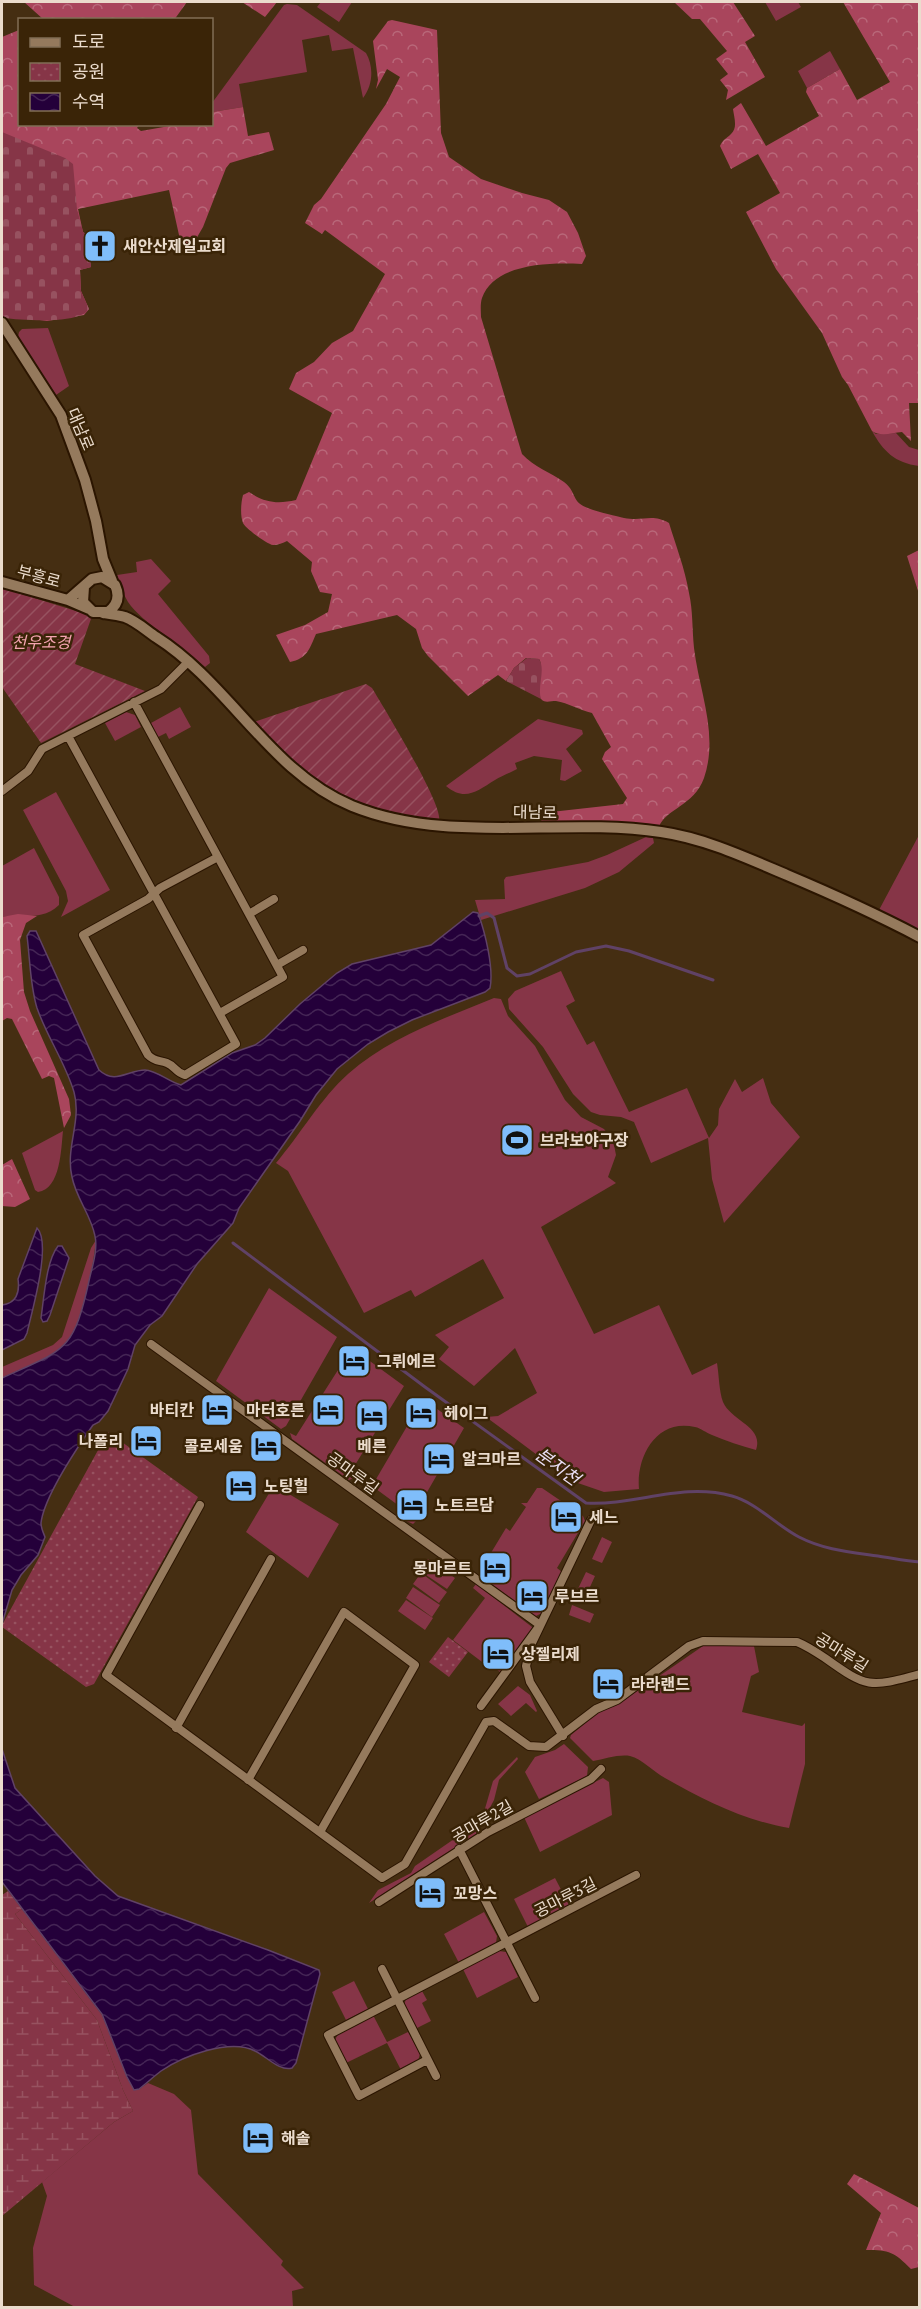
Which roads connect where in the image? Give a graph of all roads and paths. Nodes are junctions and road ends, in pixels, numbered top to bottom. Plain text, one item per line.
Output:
1 (2, 323) edge
2 (103, 559) junction
3 (112, 581) junction
4 (2, 582) edge
5 (88, 583) junction
6 (118, 595) junction
7 (68, 600) junction
8 (89, 609) junction
9 (103, 613) junction
10 (128, 618) junction
11 (189, 661) junction
12 (134, 702) junction
13 (68, 736) junction
14 (2, 791) edge
15 (218, 857) junction
16 (154, 893) junction
17 (274, 899) dead end
18 (249, 914) junction
19 (920, 937) edge
20 (303, 950) dead end
21 (277, 965) junction
22 (220, 1013) junction
23 (151, 1344) dead end
24 (200, 1504) dead end
25 (591, 1520) dead end
26 (271, 1559) dead end
27 (540, 1625) junction
28 (920, 1674) edge
29 (481, 1706) dead end
30 (176, 1728) junction
31 (563, 1736) junction
32 (602, 1769) dead end
33 (248, 1780) junction
34 (320, 1832) junction
35 (459, 1849) junction
36 (636, 1875) dead end
37 (379, 1902) dead end
38 (506, 1942) junction
39 (381, 1969) dead end
40 (535, 1998) dead end
41 (396, 1999) junction
42 (428, 2060) junction
43 (436, 2076) dead end

1 - 2 street, 대남로
2 - 3 street, 대남로
2 - 5 street
3 - 5 street
3 - 6 street
4 - 7 street, 부흥로
5 - 7 street
5 - 8 street
6 - 9 street
6 - 10 street
7 - 8 street, 부흥로
8 - 9 street
9 - 10 street
10 - 11 street, 대남로
11 - 12 street
11 - 19 street, 대남로
12 - 13 street
12 - 15 street
13 - 14 street
13 - 16 street
15 - 16 street
15 - 18 street
16 - 22 street
16 - 22 street
17 - 18 street
18 - 21 street
20 - 21 street
21 - 22 street
23 - 27 street, 공마루길
24 - 30 street, 공마루길
25 - 27 street
26 - 30 street
27 - 29 street
27 - 31 street
28 - 31 street, 공마루길
30 - 33 street, 공마루길
31 - 34 street, 공마루길
32 - 35 street, 공마루2길
33 - 34 street, 공마루길
33 - 34 street
35 - 37 street, 공마루2길
35 - 38 street
36 - 38 street, 공마루3길
38 - 40 street
38 - 41 street, 공마루3길
39 - 41 street
41 - 42 street
41 - 42 street, 공마루3길
42 - 43 street

